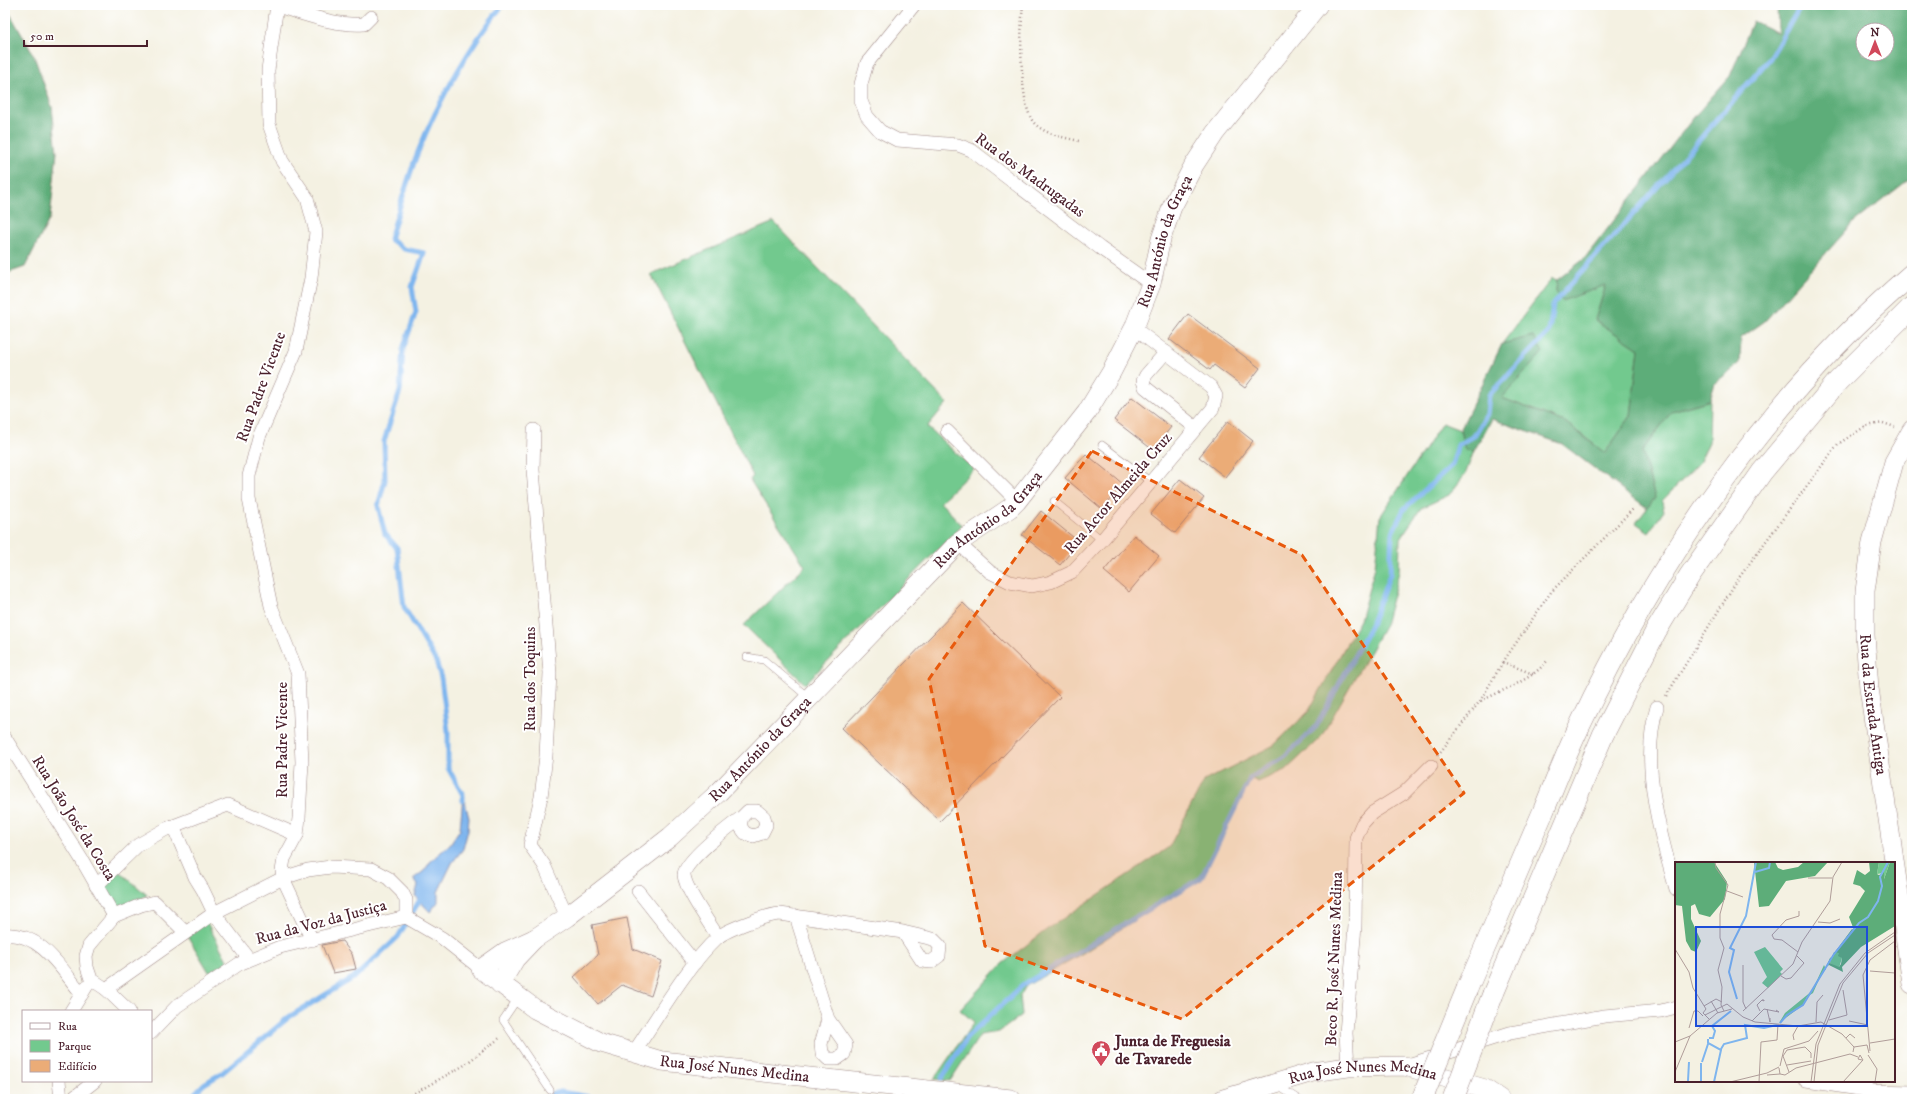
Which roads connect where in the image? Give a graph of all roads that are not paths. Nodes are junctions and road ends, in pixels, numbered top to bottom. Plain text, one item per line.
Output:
1 (277, 5) edge
2 (914, 5) edge
3 (1318, 5) edge
4 (371, 17) dead end
5 (1912, 274) edge
6 (1151, 284) junction
7 (1912, 307) edge
8 (1134, 328) junction
9 (1166, 352) junction
10 (1196, 428) junction
11 (534, 430) dead end
12 (947, 431) dead end
13 (1912, 431) edge
14 (1102, 445) dead end
15 (1151, 482) junction
16 (1017, 501) junction
17 (1054, 501) dead end
18 (1102, 540) junction
19 (958, 543) junction
20 (747, 657) dead end
21 (809, 698) junction
22 (1657, 708) road end
23 (5, 738) edge
24 (1431, 766) road end
25 (742, 817) dead end
26 (173, 826) junction
27 (297, 835) junction
28 (1894, 862) edge
29 (1895, 867) edge
30 (283, 878) junction
31 (1675, 885) edge
32 (96, 886) junction
33 (638, 891) dead end
34 (214, 913) junction
35 (114, 916) junction
36 (796, 916) junction
37 (406, 917) junction
38 (567, 917) junction
39 (185, 932) junction
40 (903, 932) dead end
41 (5, 935) edge
42 (718, 937) junction
43 (534, 939) junction
44 (312, 940) junction
45 (249, 959) junction
46 (695, 963) junction
47 (481, 969) junction
48 (92, 979) junction
49 (500, 984) junction
50 (1912, 984) edge
51 (106, 989) junction
52 (82, 994) junction
53 (518, 998) junction
54 (1675, 1007) edge
55 (72, 1010) edge
56 (128, 1010) edge
57 (828, 1020) dead end
58 (1452, 1026) junction
59 (152, 1031) edge
60 (634, 1052) junction
61 (1405, 1066) junction
62 (1348, 1067) junction
63 (59, 1082) edge
64 (94, 1082) edge
65 (1813, 1082) edge
66 (1273, 1083) junction
67 (550, 1090) dead end
68 (1912, 1092) edge
69 (920, 1094) edge
70 (74, 1098) edge
71 (61, 1099) edge
72 (1011, 1099) edge
73 (1223, 1099) edge
74 (1298, 1099) edge
75 (1407, 1099) edge
76 (1422, 1099) edge
77 (1453, 1099) edge
78 (1500, 1099) edge

1 - 4 street
1 - 27 street, Rua Padre Vicente
2 - 6 street, Rua dos Madrugadas
3 - 6 street, Rua António da Graça
5 - 58 main road, bridge
6 - 8 street, Rua António da Graça
7 - 77 main road, bridge
8 - 9 street, Rua Actor Almeida Cruz
8 - 16 street, Rua António da Graça
9 - 10 street, Rua Actor Almeida Cruz
9 - 10 street, Rua Actor Almeida Cruz
10 - 15 street, Rua Actor Almeida Cruz
11 - 38 street, Rua dos Toquins
12 - 16 street
13 - 28 street, Rua da Estrada Antiga
14 - 15 lane
15 - 18 street, Rua Actor Almeida Cruz
16 - 19 street, Rua António da Graça
17 - 18 lane
18 - 19 street, Rua Actor Almeida Cruz
19 - 21 street, Rua António da Graça
20 - 21 lane
21 - 38 street, Rua António da Graça
22 - 31 street
23 - 32 street, Rua João José da Costa
24 - 62 street, Beco R. José Nunes Medina
25 - 42 street
26 - 27 street
26 - 32 street
26 - 34 street
27 - 30 street, Rua Padre Vicente
29 - 50 street, Rua da Estrada Antiga
30 - 34 street
30 - 37 street
30 - 44 street
32 - 35 street, Rua João José da Costa
33 - 46 street
34 - 39 street
34 - 45 street
35 - 39 street
35 - 48 street
36 - 40 street
36 - 42 street
36 - 57 street
37 - 44 street, Rua da Voz da Justiça
37 - 47 street
38 - 43 street, Rua António da Graça
39 - 51 street
41 - 52 street
42 - 46 street
43 - 47 street, Rua António da Graça
43 - 49 street, Rua António da Graça
44 - 45 street, Rua da Voz da Justiça
45 - 59 street, Rua da Voz da Justiça
46 - 60 street
47 - 49 street, Rua José Nunes Medina
48 - 51 street
48 - 52 street
49 - 53 street, Rua José Nunes Medina
51 - 56 street
52 - 55 street
53 - 60 street, Rua José Nunes Medina
53 - 67 lane
54 - 61 street
58 - 75 main road, bridge
58 - 76 main road, bridge
60 - 69 street, Rua José Nunes Medina
61 - 62 street, Rua José Nunes Medina
61 - 78 street, Rua José Nunes Medina
62 - 66 street, Rua José Nunes Medina
63 - 71 street
64 - 70 street
65 - 68 street
66 - 73 street, Rua José Nunes Medina
66 - 74 lane
69 - 72 street, Rua José Nunes Medina

